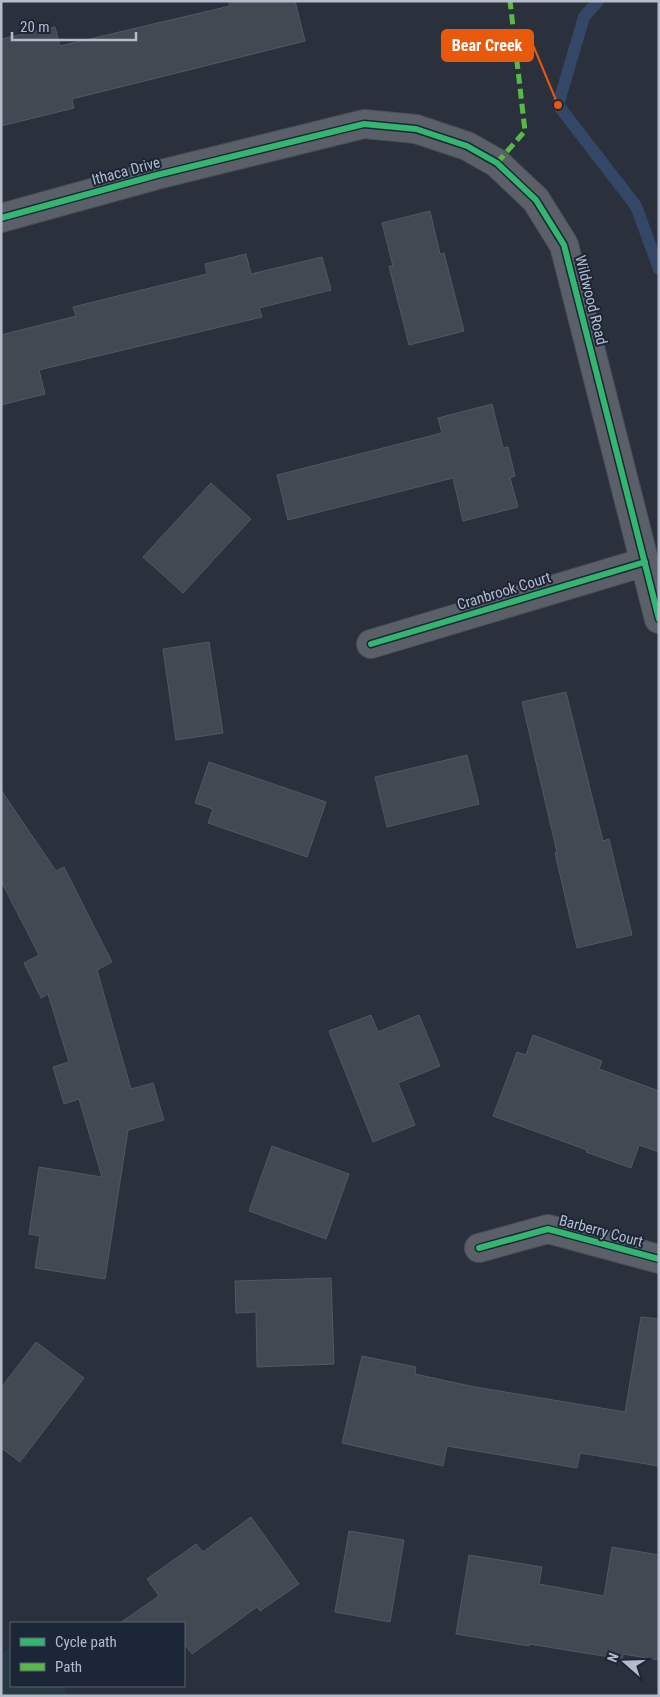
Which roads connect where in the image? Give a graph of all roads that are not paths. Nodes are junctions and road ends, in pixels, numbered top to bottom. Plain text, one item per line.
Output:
1 (258, 150) joint
2 (1, 218) edge
3 (645, 562) junction
4 (659, 619) edge
5 (371, 644) dead end
6 (480, 1248) dead end
7 (659, 1259) edge

1 - 2 street, Ithaca Drive
1 - 3 street, Wildwood Road
3 - 4 street, Wildwood Road
3 - 5 street, Cranbrook Court
6 - 7 street, Barberry Court

